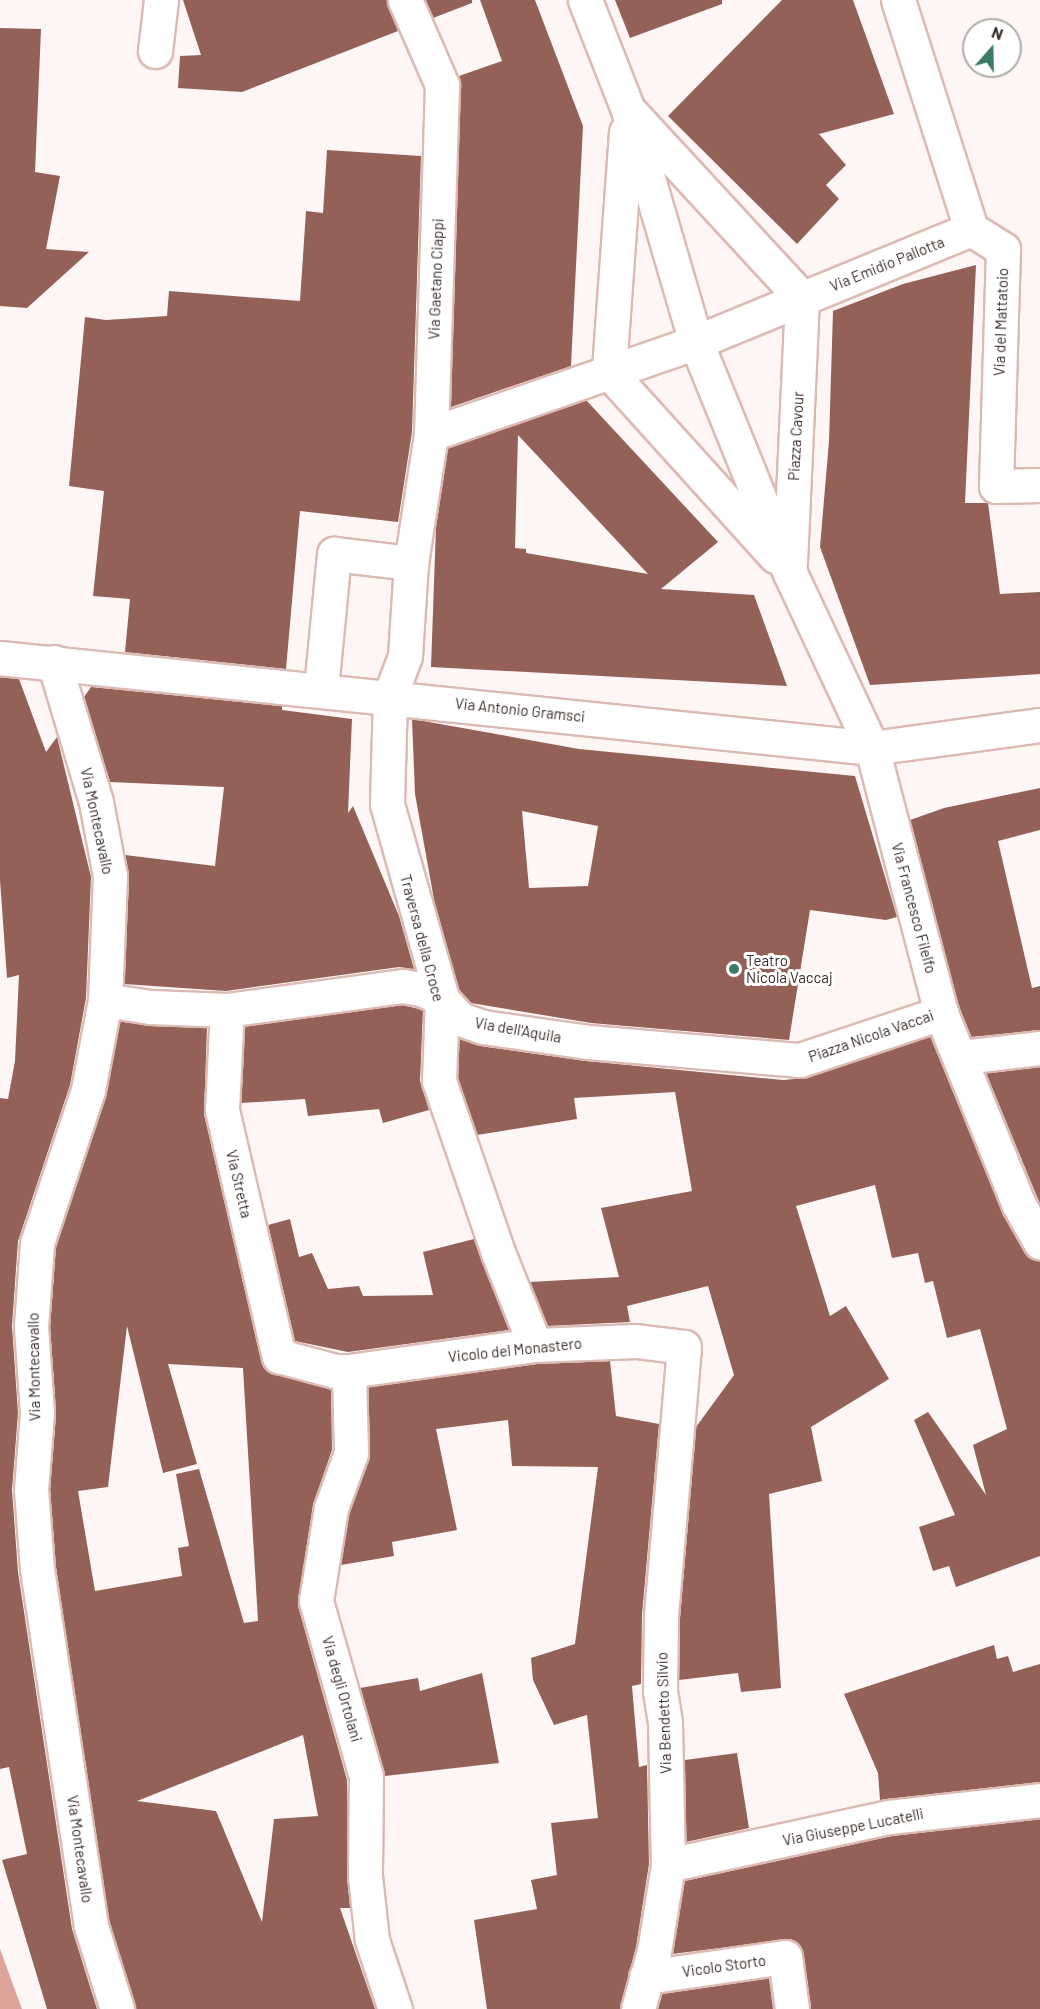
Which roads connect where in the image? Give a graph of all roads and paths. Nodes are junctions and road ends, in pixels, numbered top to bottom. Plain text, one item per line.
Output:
1 (161, 0) edge
2 (405, 0) edge
3 (585, 0) edge
4 (898, 0) edge
5 (155, 51) dead end
6 (628, 110) junction
7 (971, 229) junction
8 (802, 298) junction
9 (696, 342) junction
10 (609, 372) junction
11 (431, 434) junction
12 (1040, 485) edge
13 (411, 563) junction
14 (790, 573) junction
15 (0, 658) edge
16 (54, 662) junction
17 (321, 689) junction
18 (390, 696) junction
19 (1040, 725) edge
20 (872, 748) junction
21 (105, 999) junction
22 (442, 999) junction
23 (227, 1010) junction
24 (941, 1013) junction
25 (1040, 1048) edge
26 (962, 1057) junction
27 (800, 1060) joint
28 (1040, 1242) edge
29 (535, 1345) junction
30 (279, 1356) joint
31 (349, 1371) junction
32 (679, 1415) joint
33 (1040, 1800) edge
34 (668, 1865) junction
35 (646, 1977) junction
36 (117, 2009) edge
37 (395, 2009) edge
38 (638, 2009) edge
39 (792, 2009) edge

1 - 5 street
2 - 11 street, Via Gaetano Ciappi
3 - 6 street
4 - 7 street
6 - 8 street
6 - 9 street
6 - 10 street
7 - 8 street, Via Emidio Pallotta
7 - 12 street, Via del Mattatoio
8 - 9 street
8 - 14 street, Piazza Cavour
9 - 10 street
9 - 14 street
10 - 11 street
10 - 14 street
11 - 13 street, Via Gaetano Ciappi
13 - 17 street
13 - 18 street, Traversa della Croce
14 - 20 street, Via Francesco Filelfo
15 - 16 street, Via Antonio Gramsci
16 - 17 street, Via Antonio Gramsci
16 - 21 street, Via Montecavallo
17 - 18 street, Via Antonio Gramsci
18 - 20 street, Via Antonio Gramsci
18 - 22 street, Traversa della Croce
19 - 20 street, Via Antonio Gramsci
20 - 24 street, Via Francesco Filelfo
21 - 23 street, Via dell'Aquila
21 - 36 street, Via Montecavallo
22 - 23 street, Via dell'Aquila
22 - 27 street, Via dell'Aquila
22 - 29 street, Traversa della Croce
23 - 30 street, Via Stretta
24 - 26 street, Via Francesco Filelfo
24 - 27 street, Piazza Nicola Vaccai
25 - 26 street
26 - 28 street, Via Francesco Filelfo
29 - 31 street, Vicolo del Monastero
29 - 32 street, Vicolo del Monastero
30 - 31 street, Vicolo del Monastero
31 - 37 street, Via degli Ortolani
32 - 34 street, Via Bendetto Silvio
33 - 34 street, Via Giuseppe Lucatelli
34 - 35 street, Via Bendetto Silvio
35 - 38 street, Via Bendetto Silvio
35 - 39 street, Vicolo Storto

